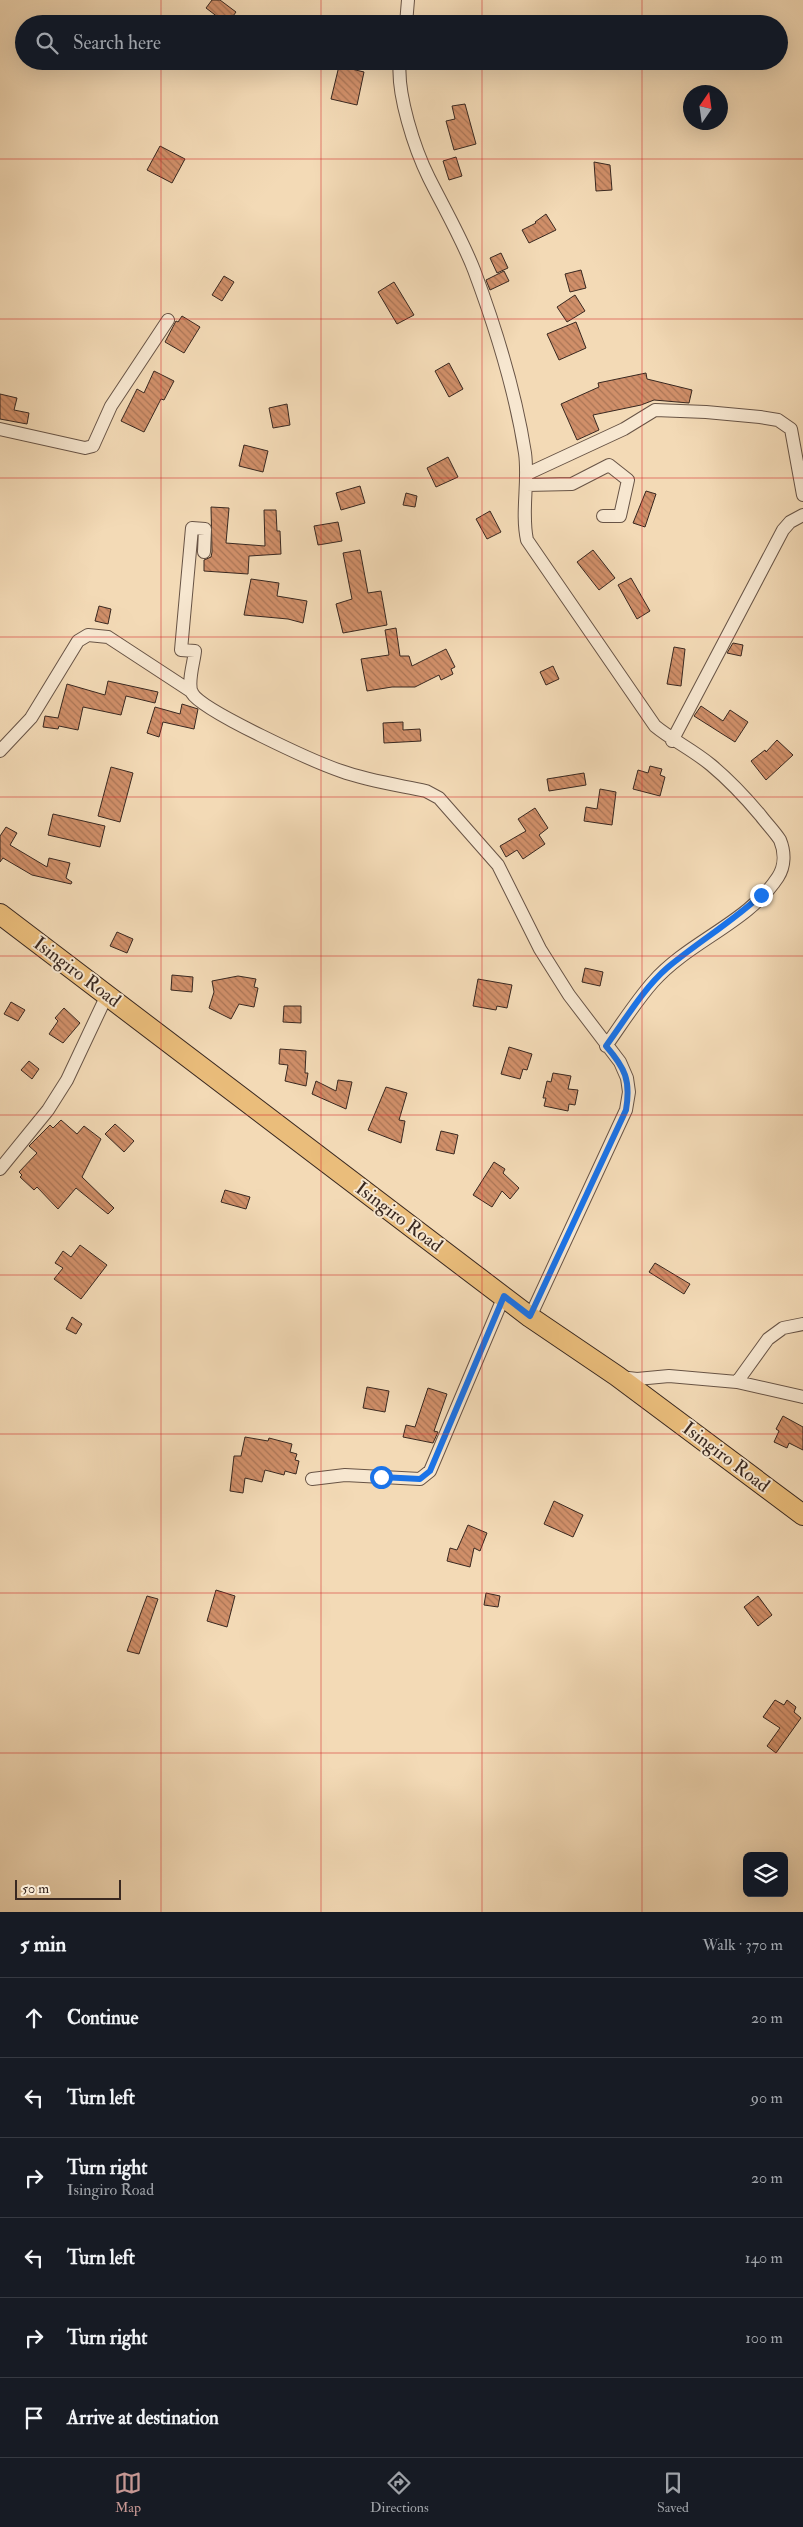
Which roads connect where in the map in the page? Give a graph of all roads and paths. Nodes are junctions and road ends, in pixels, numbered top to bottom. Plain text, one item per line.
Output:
1 (408, 0) edge
2 (407, 15) edge
3 (400, 70) edge
4 (168, 320) dead end
5 (0, 429) edge
6 (526, 479) junction
7 (803, 495) edge
8 (803, 515) edge
9 (603, 516) dead end
10 (204, 552) dead end
11 (192, 692) junction
12 (672, 741) junction
13 (0, 751) edge
14 (0, 914) edge
15 (107, 995) junction
16 (606, 1046) junction
17 (0, 1169) edge
18 (504, 1296) junction
19 (530, 1316) junction
20 (803, 1324) edge
21 (617, 1376) junction
22 (737, 1382) junction
23 (803, 1397) edge
24 (312, 1479) dead end
25 (803, 1515) edge

1 - 2 street
3 - 6 street
4 - 5 street
6 - 7 street
6 - 9 street
6 - 12 street
8 - 12 street
10 - 11 street
11 - 13 street
11 - 16 street
12 - 16 street
14 - 15 main road, Isingiro Road
15 - 17 street
15 - 18 main road, Isingiro Road
16 - 19 street
18 - 19 main road, Isingiro Road
18 - 24 street
19 - 21 main road, Isingiro Road
20 - 22 street
21 - 22 street
21 - 25 main road, Isingiro Road
22 - 23 street

